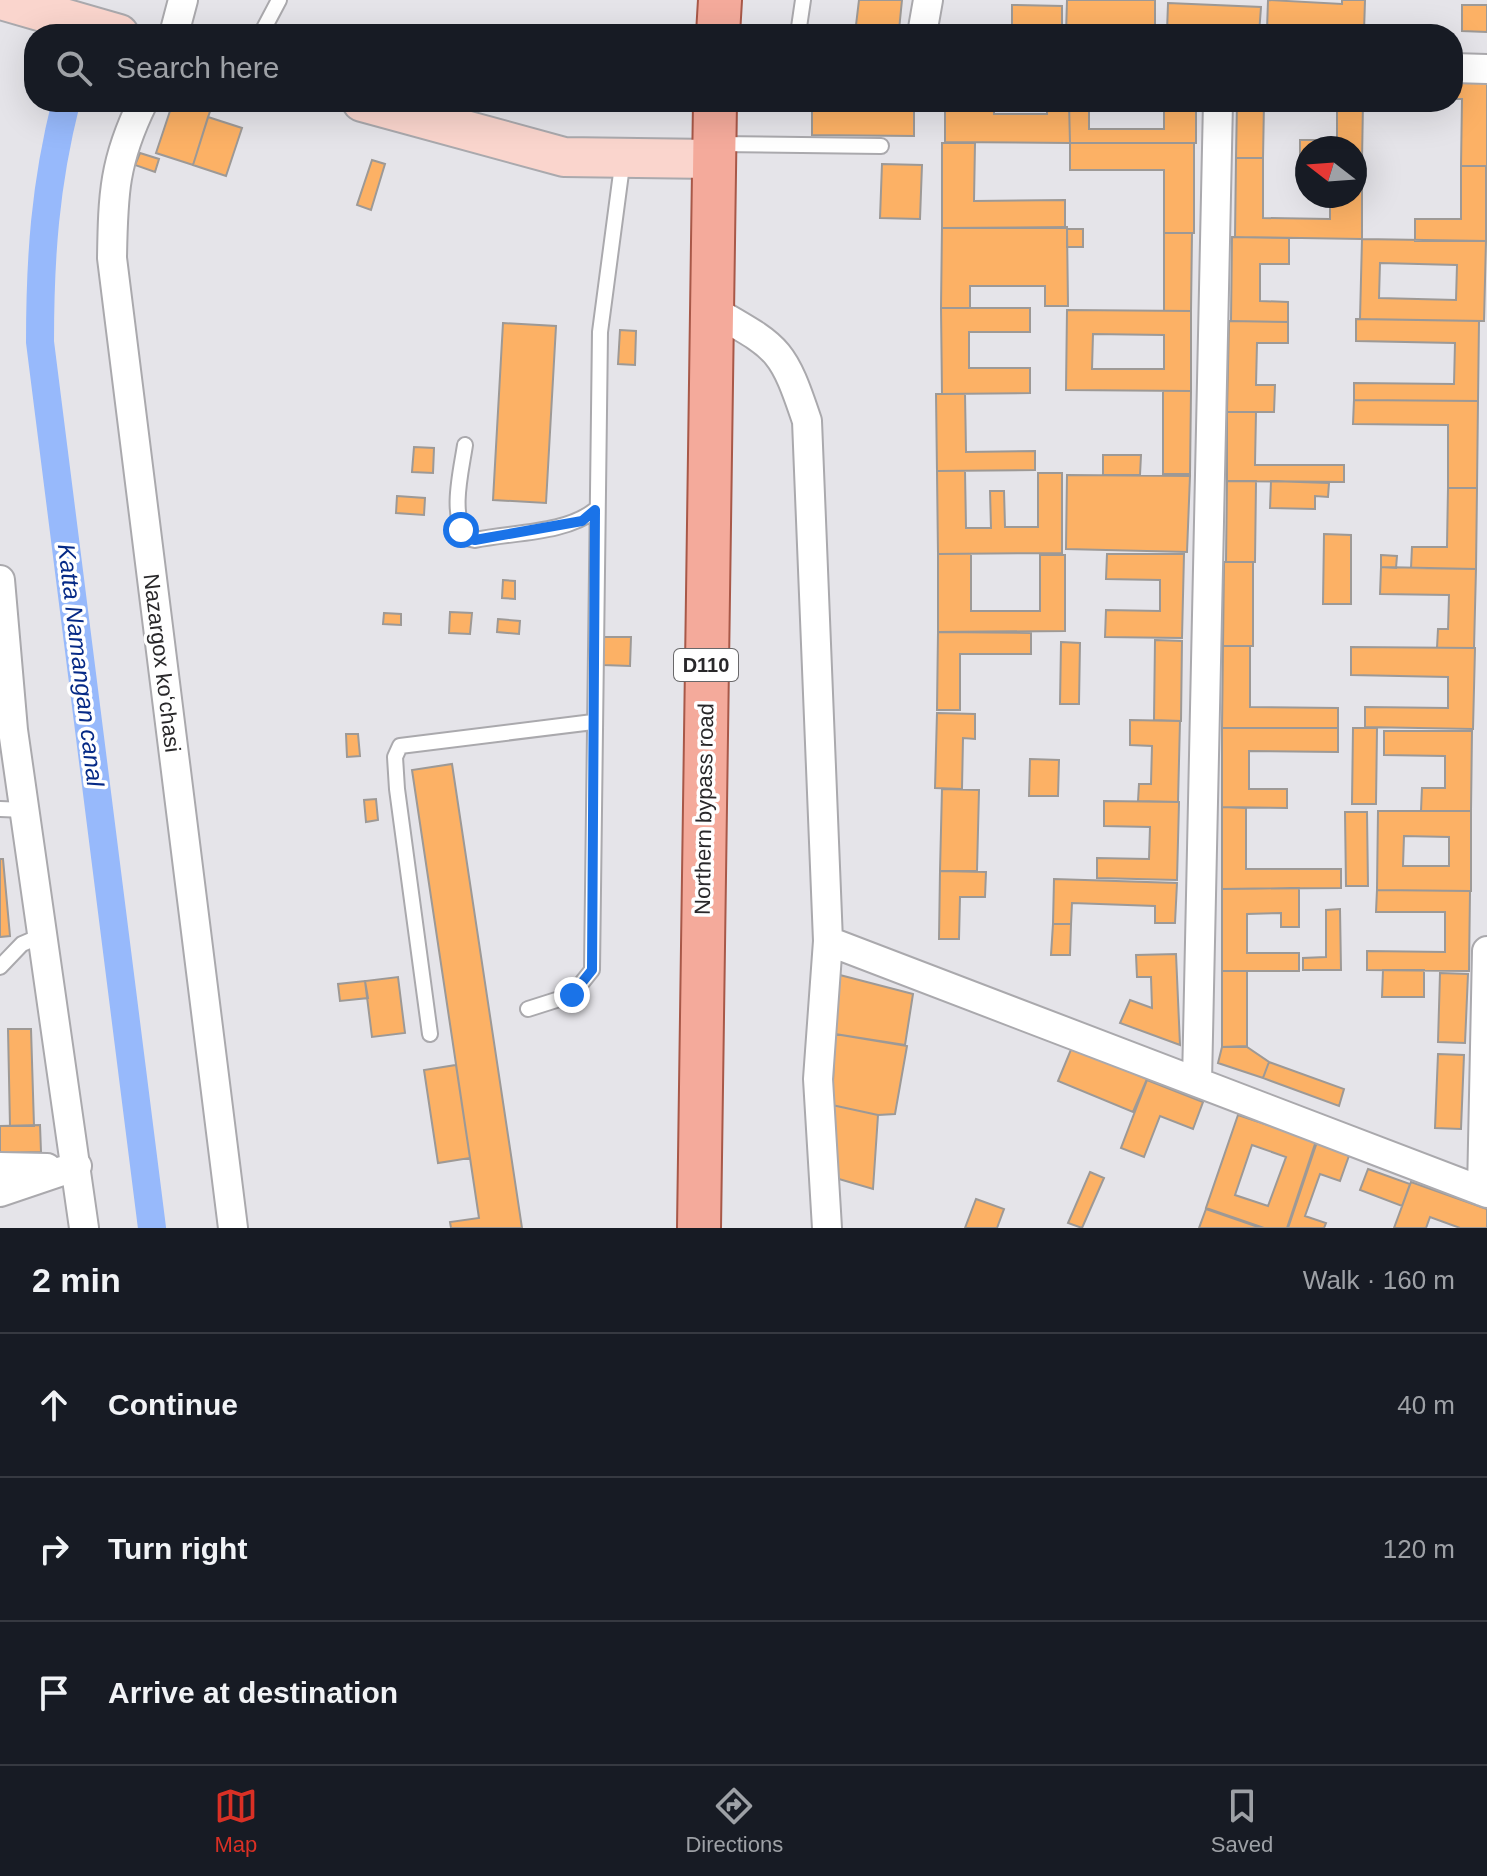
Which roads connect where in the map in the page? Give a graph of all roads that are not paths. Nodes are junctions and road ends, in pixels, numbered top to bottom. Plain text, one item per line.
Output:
1 (183, 0) edge
2 (279, 0) edge
3 (720, 0) edge
4 (803, 0) edge
5 (928, 0) edge
6 (14, 4) edge
7 (84, 24) edge
8 (177, 24) edge
9 (266, 24) edge
10 (719, 24) edge
11 (799, 24) edge
12 (924, 24) edge
13 (1463, 68) edge
14 (1487, 69) edge
15 (138, 112) edge
16 (399, 112) edge
17 (714, 112) edge
18 (1218, 112) edge
19 (881, 146) dead end
20 (712, 151) junction
21 (623, 157) junction
22 (711, 309) junction
23 (465, 445) dead end
24 (595, 510) junction
25 (0, 580) edge
26 (593, 722) junction
27 (12, 810) edge
28 (43, 935) junction
29 (828, 941) junction
30 (1487, 951) edge
31 (0, 967) edge
32 (528, 1009) dead end
33 (430, 1034) dead end
34 (1197, 1082) junction
35 (0, 1167) edge
36 (71, 1167) junction
37 (0, 1192) edge
38 (1484, 1192) edge
39 (84, 1228) edge
40 (233, 1228) edge
41 (699, 1228) edge
42 (827, 1228) edge

1 - 8 street
2 - 9 lane
3 - 10 main road
4 - 11 lane
5 - 12 street
6 - 7 main road
13 - 14 street
15 - 40 street, Nazargox koʻchasi
16 - 21 main road
17 - 20 main road, Northern bypass road / D110
18 - 34 street
19 - 20 lane
20 - 21 main road
20 - 22 main road, Northern bypass road / D110
21 - 24 lane
22 - 29 street
22 - 41 main road, Northern bypass road / D110
23 - 24 lane
24 - 26 lane
25 - 27 street
26 - 32 lane
26 - 33 lane
27 - 28 street
28 - 31 lane
28 - 36 street
29 - 34 street
29 - 42 street
30 - 38 street
34 - 38 street
35 - 36 street
36 - 37 street
36 - 39 street

